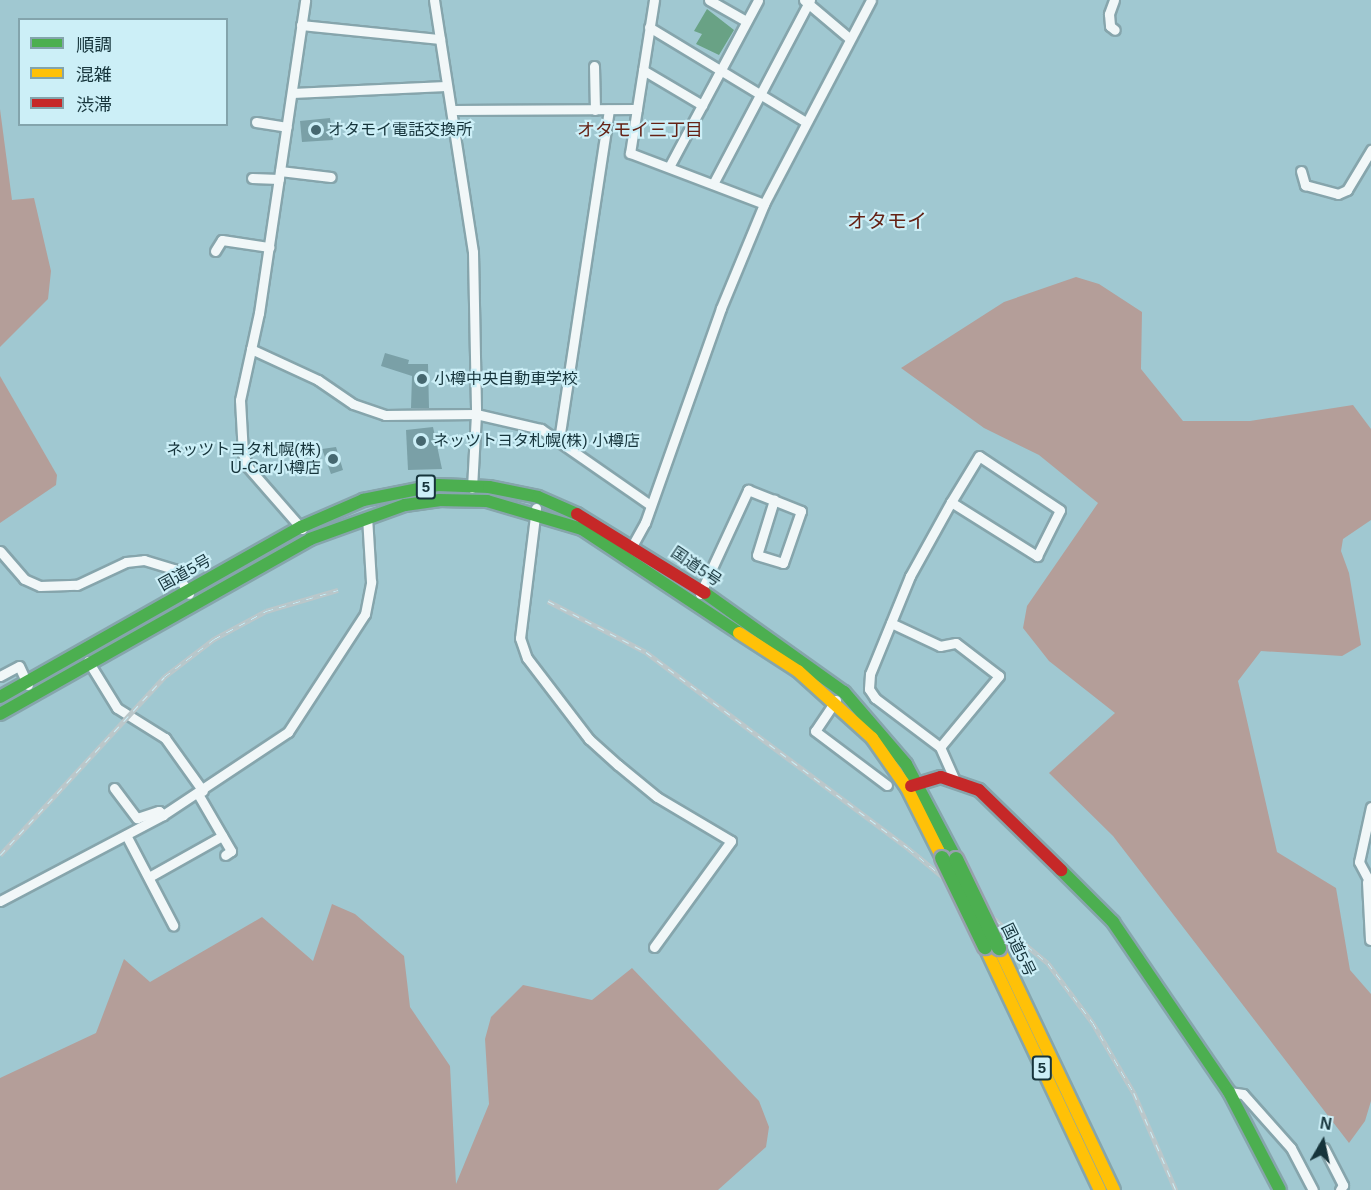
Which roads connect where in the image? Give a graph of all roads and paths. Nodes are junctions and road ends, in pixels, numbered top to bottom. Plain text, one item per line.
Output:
1 (305, 0) edge
2 (434, 0) edge
3 (654, 0) edge
4 (709, 0) edge
5 (758, 0) edge
6 (871, 0) edge
7 (1114, 0) edge
8 (807, 1) edge
9 (746, 21) junction
10 (301, 26) junction
11 (650, 27) junction
12 (1115, 30) dead end
13 (848, 37) junction
14 (440, 39) junction
15 (594, 66) dead end
16 (643, 70) junction
17 (720, 70) junction
18 (446, 86) junction
19 (292, 93) junction
20 (761, 95) junction
21 (702, 105) junction
22 (637, 109) junction
23 (452, 110) junction
24 (595, 110) junction
25 (609, 110) junction
26 (804, 121) junction
27 (256, 122) dead end
28 (287, 127) junction
29 (1371, 150) edge
30 (669, 167) junction
31 (1301, 171) dead end
32 (280, 175) junction
33 (331, 177) dead end
34 (252, 178) dead end
35 (713, 184) junction
36 (764, 204) junction
37 (269, 247) junction
38 (215, 251) dead end
39 (251, 350) junction
40 (476, 414) junction
41 (559, 440) junction
42 (472, 484) junction
43 (538, 497) junction
44 (472, 499) junction
45 (774, 500) junction
46 (951, 502) junction
47 (649, 504) junction
48 (536, 512) junction
49 (366, 515) junction
50 (301, 527) junction
51 (310, 539) junction
52 (630, 550) junction
53 (0, 551) edge
54 (187, 591) junction
55 (699, 596) junction
56 (194, 604) junction
57 (891, 623) junction
58 (81, 650) junction
59 (88, 663) junction
60 (0, 676) edge
61 (27, 682) junction
62 (34, 695) junction
63 (840, 696) junction
64 (0, 697) edge
65 (0, 714) edge
66 (940, 747) junction
67 (954, 779) junction
68 (887, 785) dead end
69 (912, 785) junction
70 (114, 788) dead end
71 (201, 793) junction
72 (1371, 807) edge
73 (163, 815) junction
74 (126, 835) junction
75 (222, 836) junction
76 (225, 855) dead end
77 (149, 877) junction
78 (1369, 883) edge
79 (0, 901) edge
80 (173, 924) dead end
81 (1370, 940) edge
82 (654, 947) dead end
83 (992, 947) junction
84 (1229, 1092) junction
85 (1324, 1148) dead end
86 (1100, 1190) edge
87 (1114, 1190) edge
88 (1280, 1190) edge
89 (1313, 1190) edge
90 (1340, 1190) edge

1 - 10 street
2 - 14 street
3 - 11 street
4 - 9 street
5 - 9 street
6 - 13 street
7 - 12 street
8 - 13 street
8 - 20 street
9 - 17 street
10 - 14 street
10 - 19 street
11 - 16 street
11 - 17 street
13 - 26 street
14 - 18 street
15 - 24 street
16 - 21 street
16 - 22 street
17 - 20 street
17 - 21 street
18 - 19 street
18 - 23 street
19 - 28 street
20 - 26 street
20 - 35 street
21 - 30 street
22 - 25 street
22 - 30 street
23 - 24 street
23 - 40 street
24 - 25 street
25 - 41 street
26 - 36 street
27 - 28 street
28 - 32 street
29 - 31 street
30 - 35 street
32 - 33 street
32 - 34 street
32 - 37 street
35 - 36 street
36 - 47 street
37 - 38 street
37 - 39 street
39 - 40 street
39 - 50 street
40 - 41 street
40 - 42 street
41 - 47 street
42 - 43 main road, 国道5号 / 5
42 - 44 street
42 - 50 main road, 国道5号 / 5
43 - 48 street
43 - 52 main road, 国道5号 / 5
44 - 48 main road, 国道5号 / 5
44 - 49 main road, 国道5号 / 5
45 - 45 street
45 - 55 street
46 - 46 street
46 - 57 street
47 - 52 street
48 - 52 main road, 国道5号 / 5
48 - 82 street
49 - 51 main road, 国道5号 / 5
49 - 71 street
50 - 51 street
50 - 54 main road, 国道5号 / 5
51 - 56 main road, 国道5号 / 5
52 - 55 main road, 国道5号 / 5
53 - 54 street
54 - 56 street
54 - 58 main road, 国道5号 / 5
55 - 63 main road, 国道5号 / 5
56 - 59 main road, 国道5号 / 5
57 - 66 street
57 - 66 street
58 - 59 street
58 - 61 main road, 国道5号 / 5
59 - 62 main road, 国道5号 / 5
59 - 71 street
60 - 61 street
61 - 62 street
61 - 64 main road, 国道5号 / 5
62 - 65 main road, 国道5号 / 5
63 - 68 street
63 - 69 main road, 国道5号 / 5
66 - 67 street
67 - 69 main road
67 - 84 main road
69 - 83 main road, 国道5号 / 5, bridge
70 - 73 street
71 - 73 street
71 - 75 street
72 - 78 street
73 - 74 street
74 - 77 street
74 - 79 street
75 - 76 street
75 - 77 street
77 - 80 street
78 - 81 street
83 - 86 main road, 国道5号 / 5
83 - 87 main road, 国道5号 / 5
84 - 88 main road
84 - 89 street
85 - 90 street

